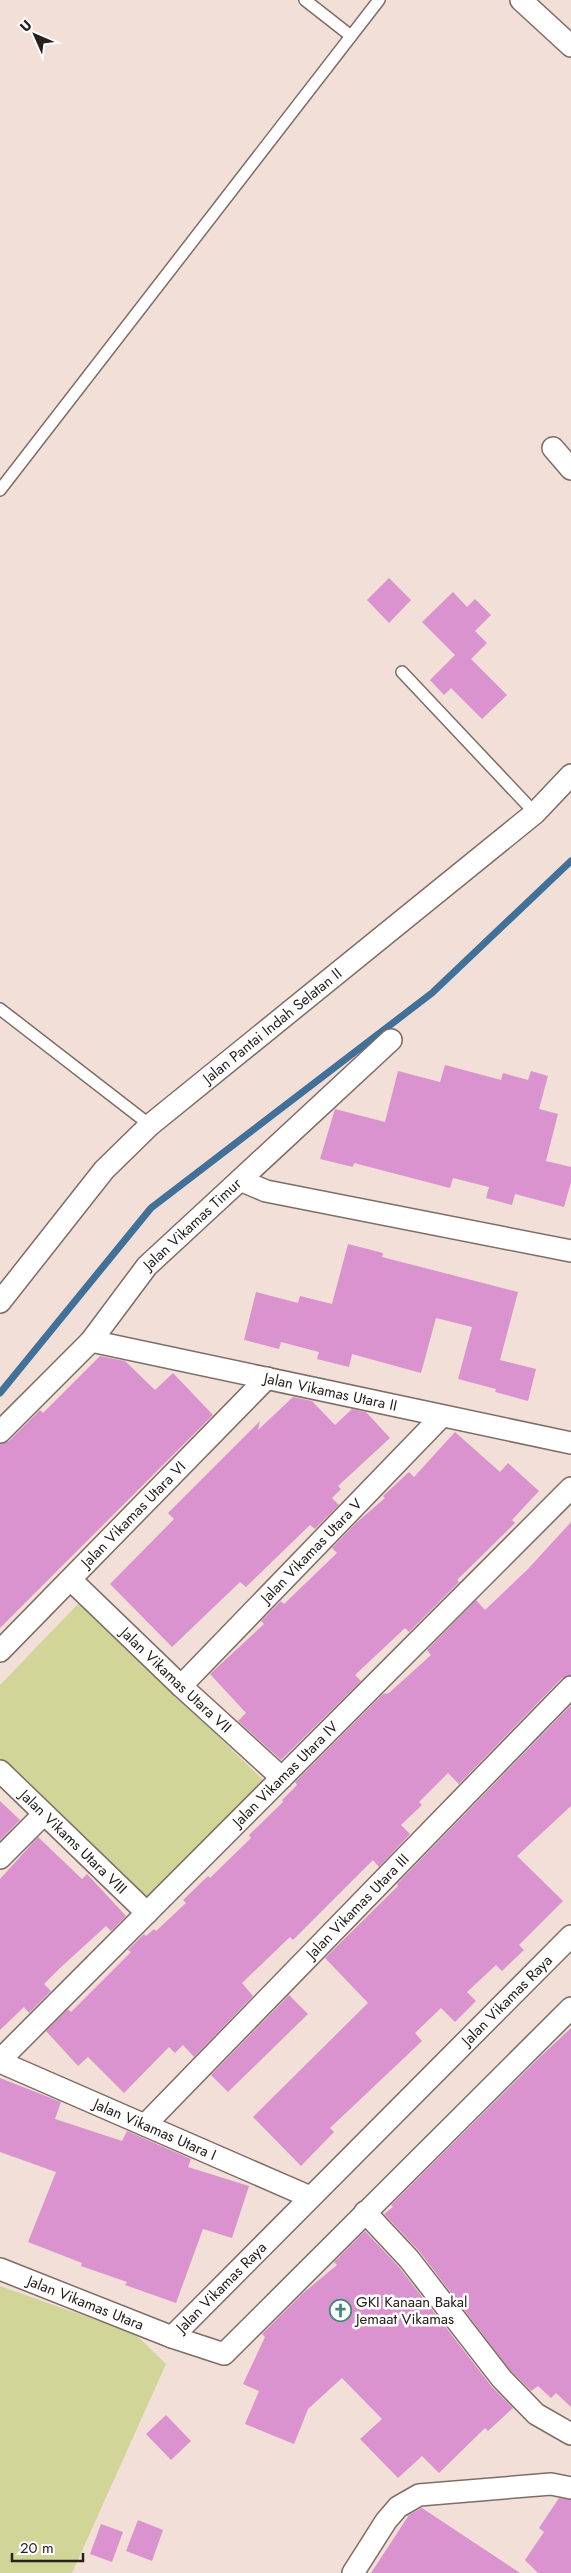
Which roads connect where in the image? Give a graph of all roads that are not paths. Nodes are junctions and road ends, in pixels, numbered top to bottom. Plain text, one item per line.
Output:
1 (306, 0) edge
2 (379, 0) edge
3 (522, 0) edge
4 (351, 36) junction
5 (571, 46) edge
6 (553, 448) dead end
7 (571, 468) edge
8 (0, 490) edge
9 (402, 672) dead end
10 (571, 775) edge
11 (534, 814) junction
12 (0, 1009) edge
13 (391, 1040) dead end
14 (150, 1125) junction
15 (240, 1180) junction
16 (571, 1251) edge
17 (0, 1302) edge
18 (91, 1340) junction
19 (267, 1378) junction
20 (442, 1416) junction
21 (0, 1432) edge
22 (571, 1443) edge
23 (571, 1488) edge
24 (71, 1580) junction
25 (0, 1651) edge
26 (181, 1686) junction
27 (571, 1687) edge
28 (0, 1771) edge
29 (282, 1778) junction
30 (44, 1814) junction
31 (0, 1858) edge
32 (147, 1913) junction
33 (571, 1936) edge
34 (571, 2008) edge
35 (0, 2061) edge
36 (145, 2125) junction
37 (310, 2196) junction
38 (364, 2212) junction
39 (0, 2269) edge
40 (176, 2338) junction
41 (571, 2434) edge
42 (571, 2488) edge
43 (353, 2573) edge

1 - 4 lane
2 - 4 lane
3 - 5 street
4 - 8 lane
6 - 7 street
9 - 11 lane
10 - 11 street, Jalan Pantai Indah Selatan II
11 - 14 street, Jalan Pantai Indah Selatan II
12 - 14 lane
13 - 15 street
14 - 17 street, Jalan Pantai Indah Selatan II
15 - 16 street, Jalan Vikamas Timur
15 - 18 street, Jalan Vikamas Timur
18 - 19 street, Jalan Vikamas Utara II
18 - 21 street, Jalan Vikamas Timur
19 - 20 street, Jalan Vikamas Utara II
19 - 24 street, Jalan Vikamas Utara VI
20 - 22 street, Jalan Vikamas Utara II
20 - 26 street, Jalan Vikamas Utara V
23 - 29 street, Jalan Vikamas Utara IV
24 - 25 street, Jalan Vikamas Utara VI
24 - 26 street, Jalan Vikamas Utara VII
26 - 29 street, Jalan Vikamas Utara VII
27 - 36 street, Jalan Vikamas Utara III
28 - 30 street, Jalan Vikams Utara VIII
29 - 32 street, Jalan Vikamas Utara IV
30 - 31 street
30 - 32 street, Jalan Vikams Utara VIII
32 - 35 street, Jalan Vikamas Utara IV
33 - 37 street, Jalan Vikamas Raya
34 - 38 street, Jalan Vikamas Raya
35 - 36 street, Jalan Vikamas Utara I
36 - 37 street, Jalan Vikamas Utara I
37 - 40 street, Jalan Vikamas Raya
38 - 40 street, Jalan Vikamas Raya
38 - 41 street
39 - 40 street, Jalan Vikamas Utara
42 - 43 street

